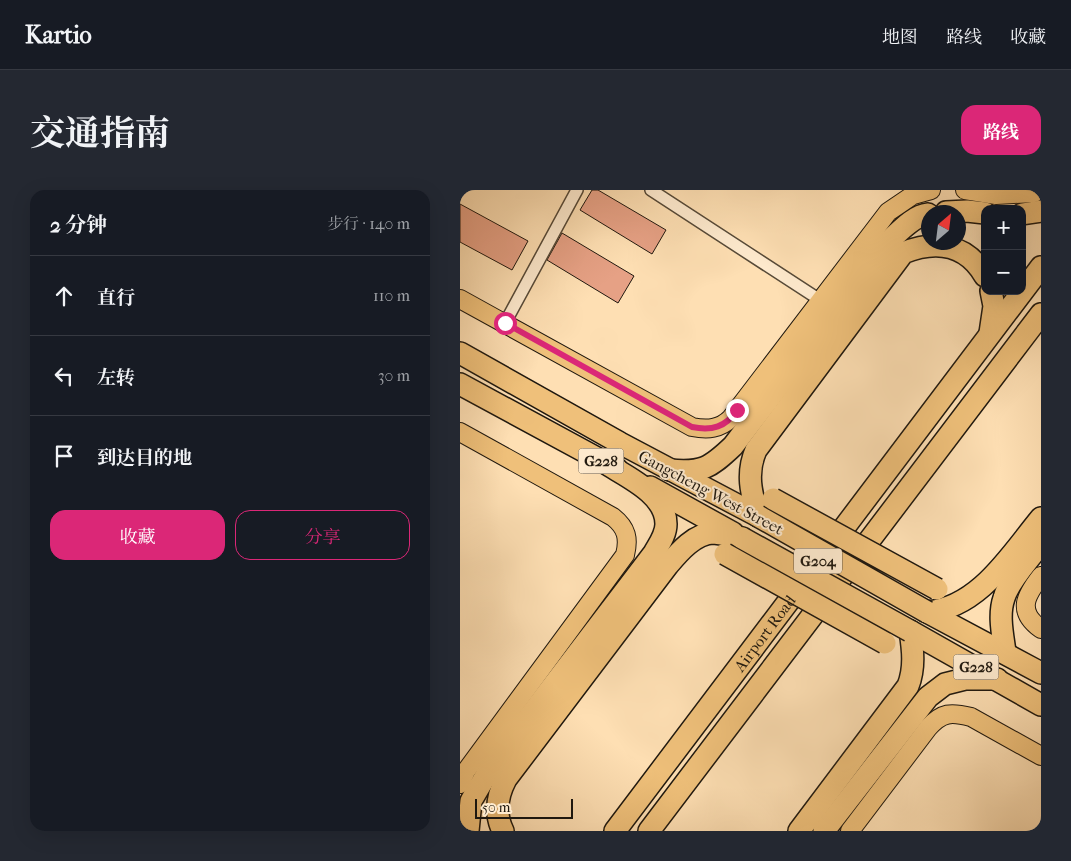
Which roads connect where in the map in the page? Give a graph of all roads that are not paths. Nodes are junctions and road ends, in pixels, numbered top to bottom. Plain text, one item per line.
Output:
1 (577, 190) edge
2 (651, 190) edge
3 (931, 190) edge
4 (965, 190) edge
5 (1039, 190) edge
6 (966, 211) edge
7 (1041, 211) edge
8 (981, 213) edge
9 (1026, 213) edge
10 (921, 216) edge
11 (1041, 267) edge
12 (981, 271) edge
13 (992, 295) edge
14 (460, 299) edge
15 (820, 300) junction
16 (1041, 314) edge
17 (505, 323) junction
18 (1041, 324) edge
19 (989, 334) junction
20 (1018, 344) junction
21 (460, 353) edge
22 (460, 384) edge
23 (460, 432) edge
24 (605, 463) junction
25 (670, 470) junction
26 (749, 479) junction
27 (758, 516) junction
28 (1041, 518) edge
29 (742, 538) junction
30 (1041, 544) edge
31 (688, 545) junction
32 (1041, 576) edge
33 (975, 592) junction
34 (927, 612) junction
35 (1041, 629) edge
36 (910, 631) junction
37 (1005, 652) junction
38 (913, 670) junction
39 (1041, 673) edge
40 (997, 679) junction
41 (1041, 705) edge
42 (1041, 756) edge
43 (460, 784) edge
44 (468, 831) edge
45 (503, 831) edge
46 (615, 831) edge
47 (649, 831) edge
48 (799, 831) edge
49 (824, 831) edge
50 (850, 831) edge

1 - 17 street
2 - 15 street
3 - 15 main road
4 - 5 main road
6 - 8 highway
7 - 9 highway
10 - 25 highway
11 - 19 highway, Airport Road / G204
12 - 26 highway
13 - 19 highway
14 - 17 main road
15 - 17 main road
16 - 20 highway, Airport Road / G204
18 - 20 highway
19 - 46 highway, Airport Road / G204
20 - 47 highway, Airport Road / G204
21 - 25 highway, Gangcheng West Street / G228
22 - 24 highway, Gangcheng West Street / G228
23 - 43 main road
24 - 29 highway, Gangcheng West Street / G228
24 - 44 highway
25 - 27 highway, Gangcheng West Street / G228
26 - 27 highway
26 - 33 highway, bridge
27 - 34 highway, Gangcheng West Street / G228, bridge
28 - 33 highway
29 - 31 highway
29 - 36 highway, Gangcheng West Street / G228, bridge
30 - 37 highway
31 - 38 highway, bridge
31 - 45 highway
32 - 35 main road
33 - 34 highway
34 - 37 highway, Gangcheng West Street / G228
36 - 38 highway
36 - 40 highway, Gangcheng West Street / G228
37 - 39 highway, Gangcheng West Street / G228
38 - 48 highway
40 - 41 highway, Gangcheng West Street / G228
40 - 49 highway
42 - 50 main road

